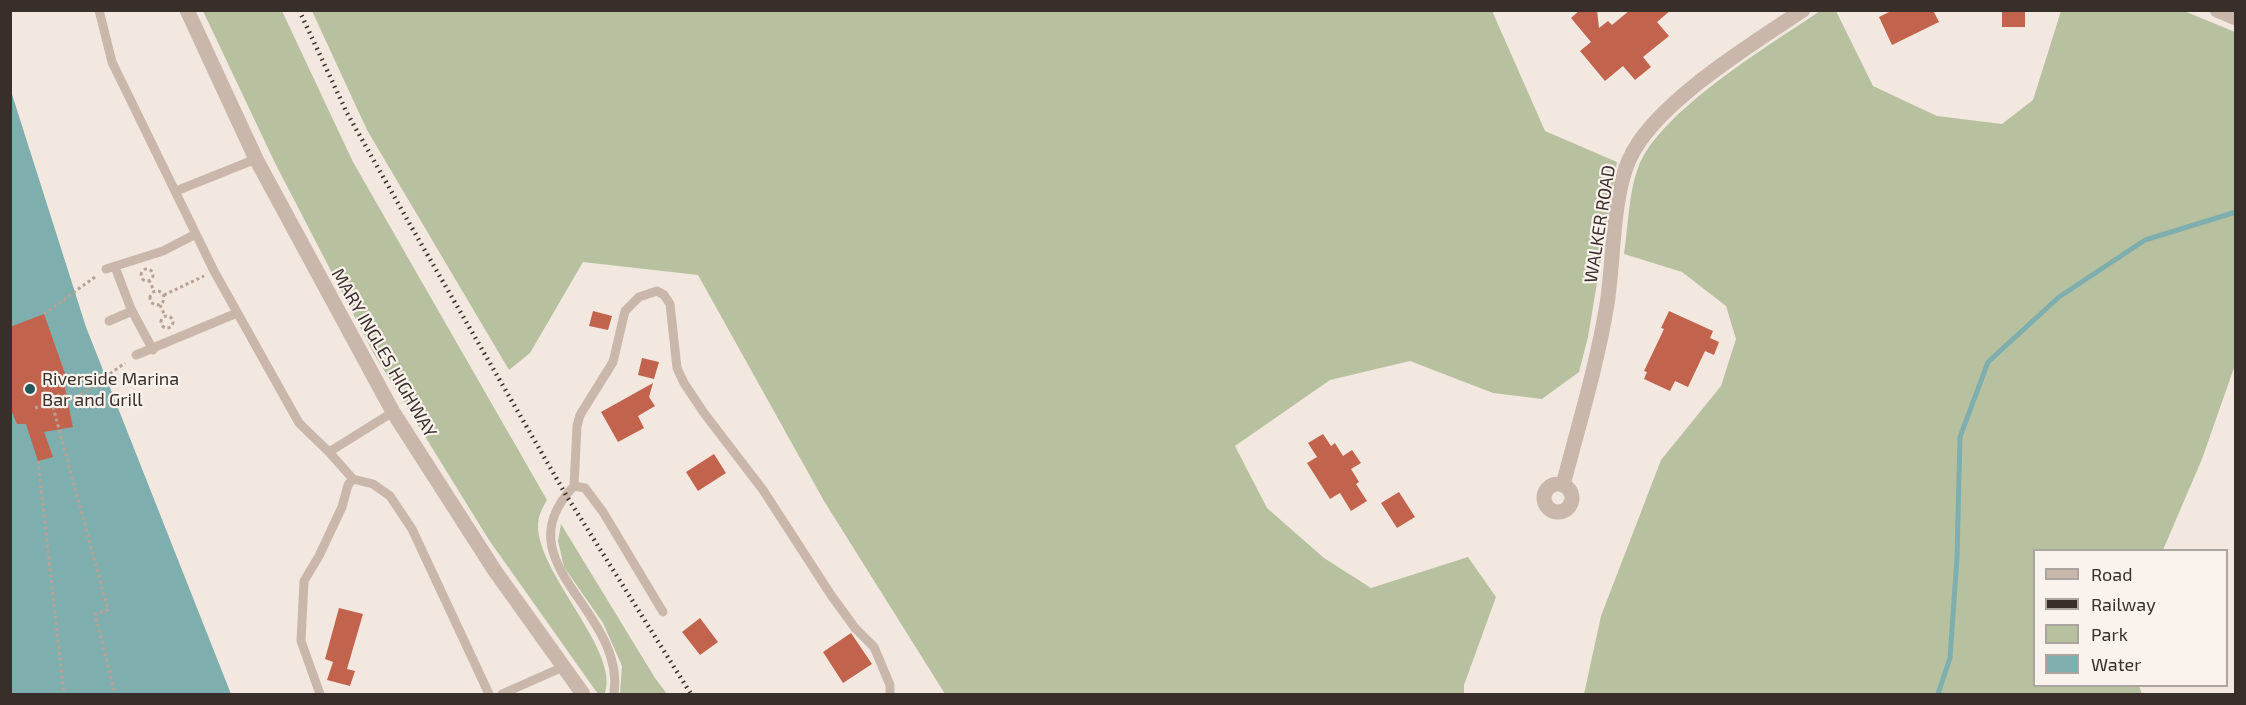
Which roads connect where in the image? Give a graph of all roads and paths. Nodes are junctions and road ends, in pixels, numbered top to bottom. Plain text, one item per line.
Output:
1 (99, 10) edge
2 (187, 10) edge
3 (1803, 10) edge
4 (2217, 10) edge
5 (2235, 18) edge
6 (256, 159) junction
7 (176, 191) junction
8 (196, 234) junction
9 (111, 268) junction
10 (214, 271) junction
11 (149, 280) dead end
12 (154, 291) junction
13 (164, 295) junction
14 (160, 305) junction
15 (132, 311) junction
16 (237, 313) junction
17 (44, 314) dead end
18 (165, 316) dead end
19 (109, 321) dead end
20 (153, 350) junction
21 (136, 355) joint
22 (53, 407) dead end
23 (35, 408) dead end
24 (393, 412) junction
25 (330, 452) junction
26 (38, 461) dead end
27 (353, 479) junction
28 (1563, 485) dead end
29 (574, 486) junction
30 (663, 612) dead end
31 (563, 667) junction
32 (64, 694) edge
33 (115, 694) edge
34 (320, 694) edge
35 (489, 694) edge
36 (502, 694) edge
37 (583, 694) edge
38 (614, 694) edge
39 (890, 694) edge

1 - 7 lane
2 - 6 street, MARY INGLES HIGHWAY
3 - 28 street, WALKER ROAD
4 - 5 street
6 - 7 lane
6 - 24 street, MARY INGLES HIGHWAY
7 - 8 lane
8 - 9 lane
8 - 10 lane
9 - 15 lane
9 - 17 path
10 - 13 path
10 - 16 lane
11 - 12 path
12 - 13 path
12 - 14 path
13 - 14 path
14 - 18 path
15 - 19 lane
15 - 20 lane
16 - 20 lane
16 - 25 lane
20 - 21 lane
21 - 23 path
22 - 33 path
24 - 25 lane
24 - 31 street, MARY INGLES HIGHWAY
25 - 27 lane
26 - 32 path
27 - 34 lane
27 - 35 lane
29 - 30 lane
29 - 38 lane
29 - 39 lane
31 - 36 lane
31 - 37 street, MARY INGLES HIGHWAY

